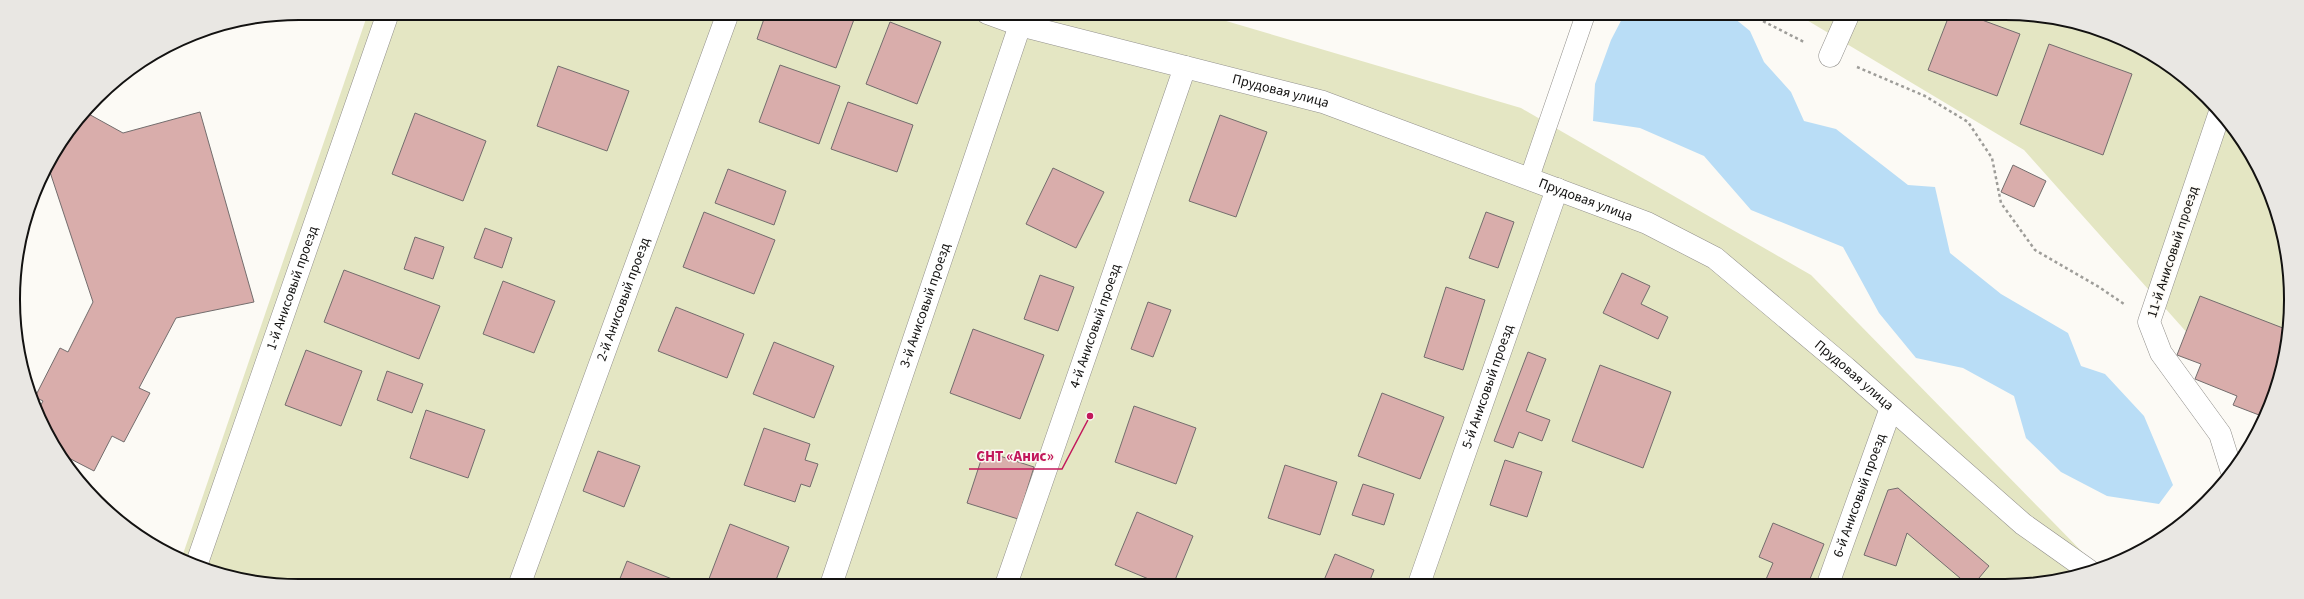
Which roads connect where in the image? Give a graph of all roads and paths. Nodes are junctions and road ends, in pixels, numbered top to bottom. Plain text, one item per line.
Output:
1 (386, 20) edge
2 (725, 20) edge
3 (1006, 20) edge
4 (1584, 20) edge
5 (1761, 20) edge
6 (1845, 20) edge
7 (1020, 25) junction
8 (1830, 56) junction
9 (1185, 67) junction
10 (2218, 119) edge
11 (1529, 179) junction
12 (1557, 189) junction
13 (2148, 322) junction
14 (1891, 408) junction
15 (2230, 465) edge
16 (198, 560) edge
17 (2084, 567) edge
18 (521, 579) edge
19 (833, 579) edge
20 (1008, 579) edge
21 (1421, 579) edge
22 (1830, 579) edge

1 - 16 street, 1-й Анисовый проезд
2 - 18 street, 2-й Анисовый проезд
3 - 7 street, Прудовая улица
4 - 11 lane
5 - 8 path
6 - 8 street
7 - 9 street, Прудовая улица
7 - 19 street, 3-й Анисовый проезд
8 - 13 path
9 - 11 street, Прудовая улица
9 - 20 street, 4-й Анисовый проезд
10 - 13 street, 11-й Анисовый проезд
11 - 12 street, Прудовая улица
12 - 14 street, Прудовая улица
12 - 21 street, 5-й Анисовый проезд
13 - 15 street, 11-й Анисовый проезд
14 - 17 street, Прудовая улица
14 - 22 street, 6-й Анисовый проезд

